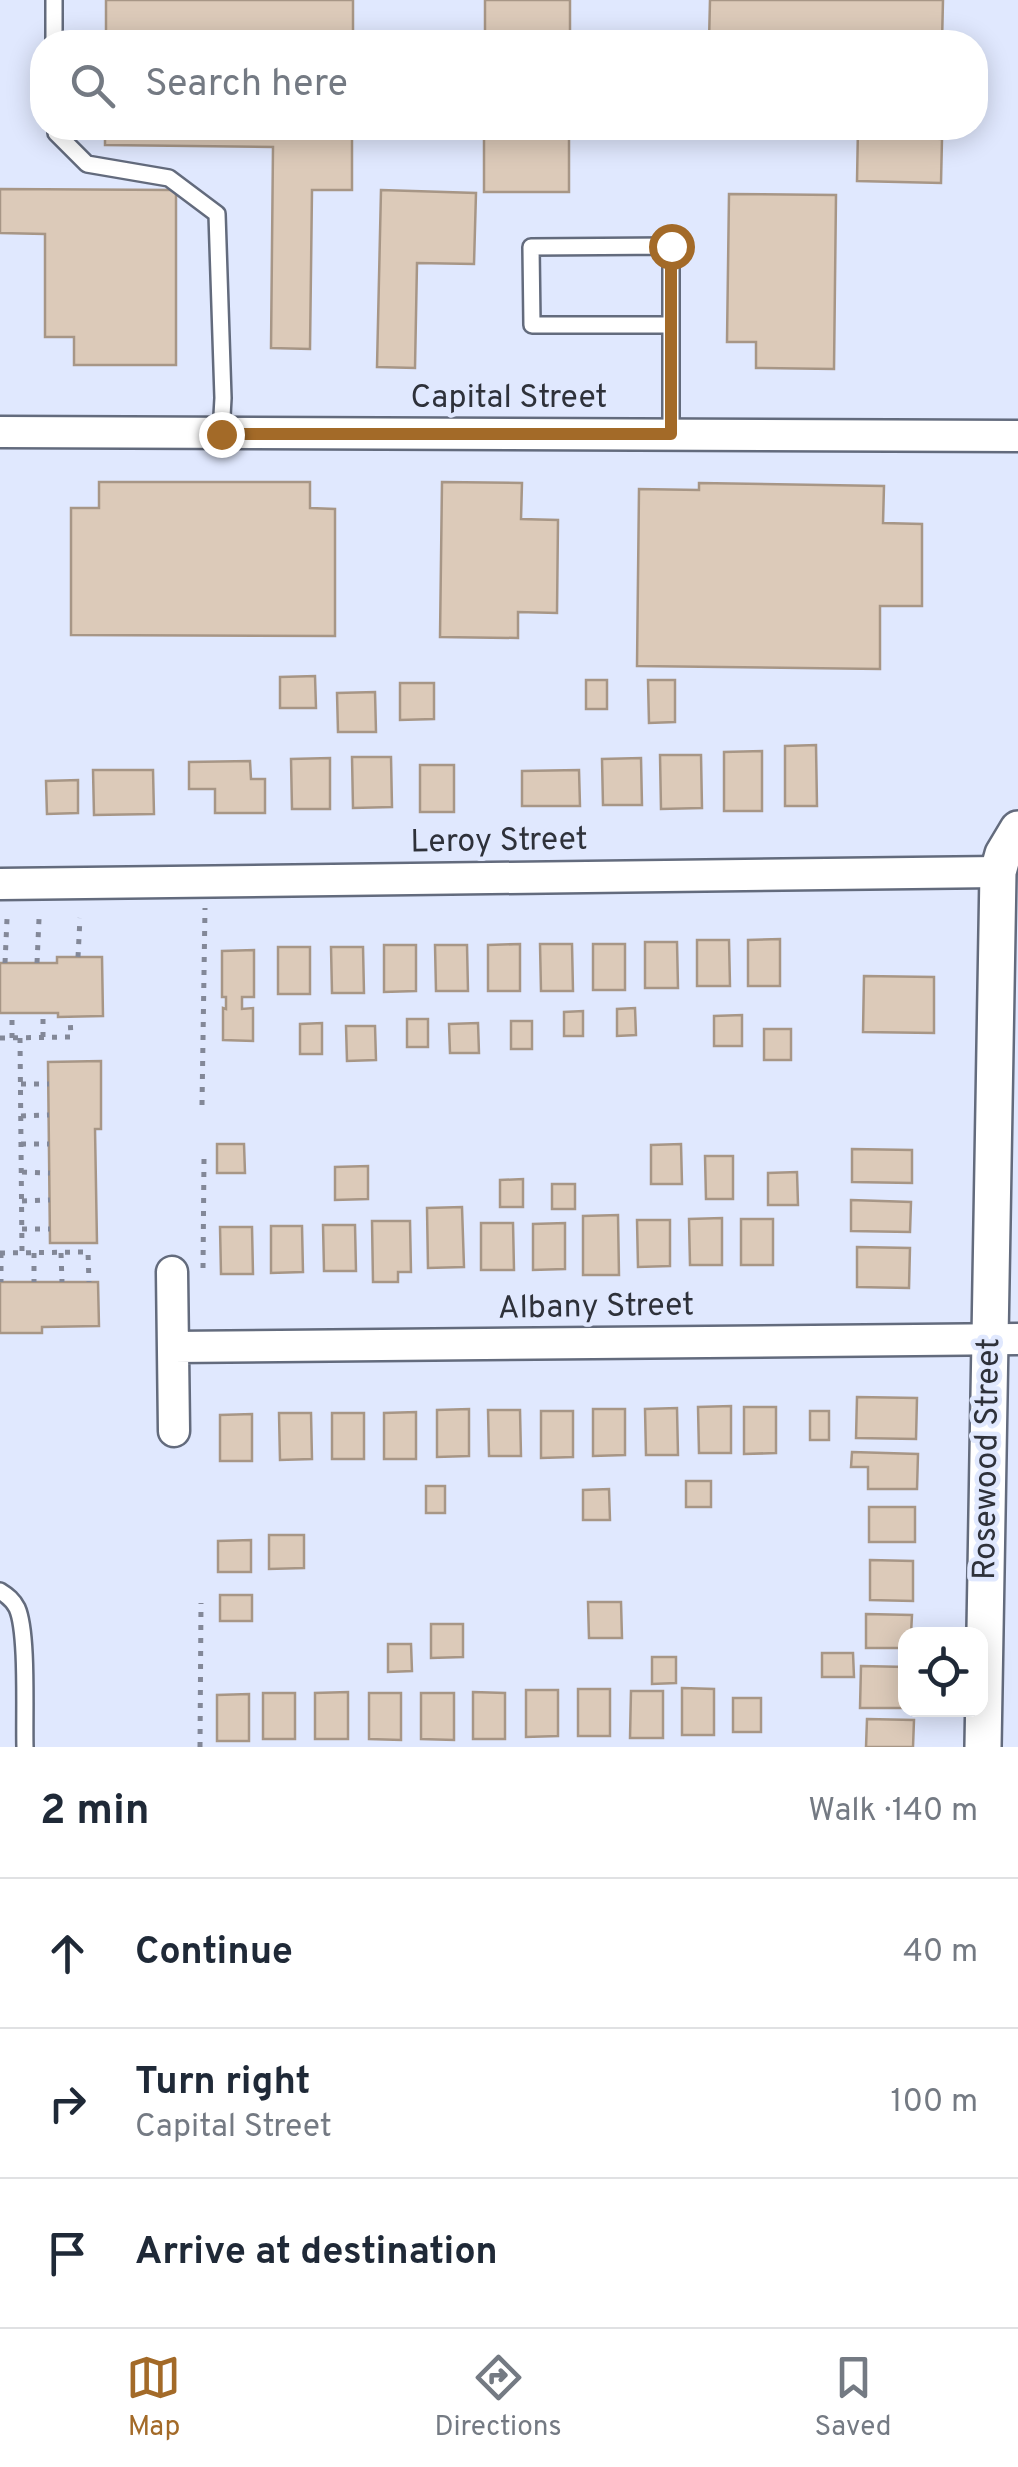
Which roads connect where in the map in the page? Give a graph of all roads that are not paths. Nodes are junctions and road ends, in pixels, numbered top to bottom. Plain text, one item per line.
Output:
1 (54, 0) edge
2 (54, 30) edge
3 (63, 140) edge
4 (671, 326) junction
5 (0, 432) edge
6 (221, 434) junction
7 (671, 434) junction
8 (1018, 436) edge
9 (1018, 829) edge
10 (998, 872) junction
11 (0, 884) edge
12 (172, 1272) dead end
13 (1004, 1339) edge
14 (174, 1347) junction
15 (174, 1431) dead end
16 (0, 1592) edge
17 (25, 1747) edge
18 (983, 1747) edge

1 - 2 lane
3 - 6 lane
4 - 4 lane
4 - 7 lane
5 - 6 street, Capital Street
6 - 7 street, Capital Street
7 - 8 street, Capital Street
9 - 10 street
10 - 11 street, Leroy Street
10 - 13 street, Rosewood Street
12 - 14 street
13 - 14 street, Albany Street
13 - 18 street, Rosewood Street
14 - 15 street
16 - 17 lane

